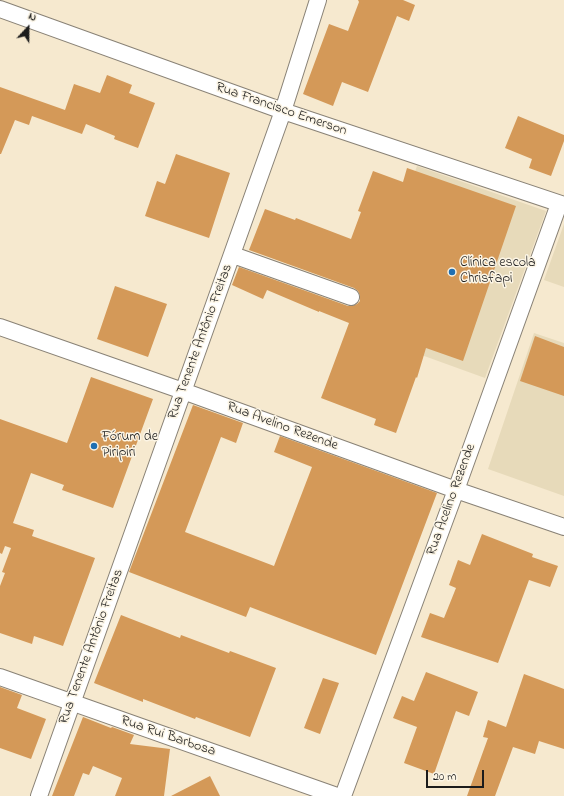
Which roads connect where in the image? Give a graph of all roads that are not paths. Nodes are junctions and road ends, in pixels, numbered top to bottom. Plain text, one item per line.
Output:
1 (318, 0) edge
2 (0, 9) edge
3 (283, 112) junction
4 (561, 205) edge
5 (233, 255) junction
6 (351, 297) dead end
7 (0, 327) edge
8 (183, 391) junction
9 (456, 490) junction
10 (564, 527) edge
11 (0, 677) edge
12 (72, 704) junction
13 (39, 796) edge
14 (337, 796) edge
15 (343, 796) edge

1 - 3 street, Rua Tenente Antônio Freitas
2 - 3 street, Rua Francisco Emerson
3 - 4 street, Rua Francisco Emerson
3 - 5 street, Rua Tenente Antônio Freitas
4 - 9 street, Rua Acelino Rezende
5 - 6 street
5 - 8 street, Rua Tenente Antônio Freitas
7 - 8 street, Rua Avelino Rezende
8 - 9 street, Rua Avelino Rezende
8 - 12 street, Rua Tenente Antônio Freitas
9 - 10 street, Rua Avelino Rezende
9 - 15 street, Rua Acelino Rezende
11 - 12 street, Rua Rui Barbosa
12 - 13 street, Rua Tenente Antônio Freitas
12 - 14 street, Rua Rui Barbosa

